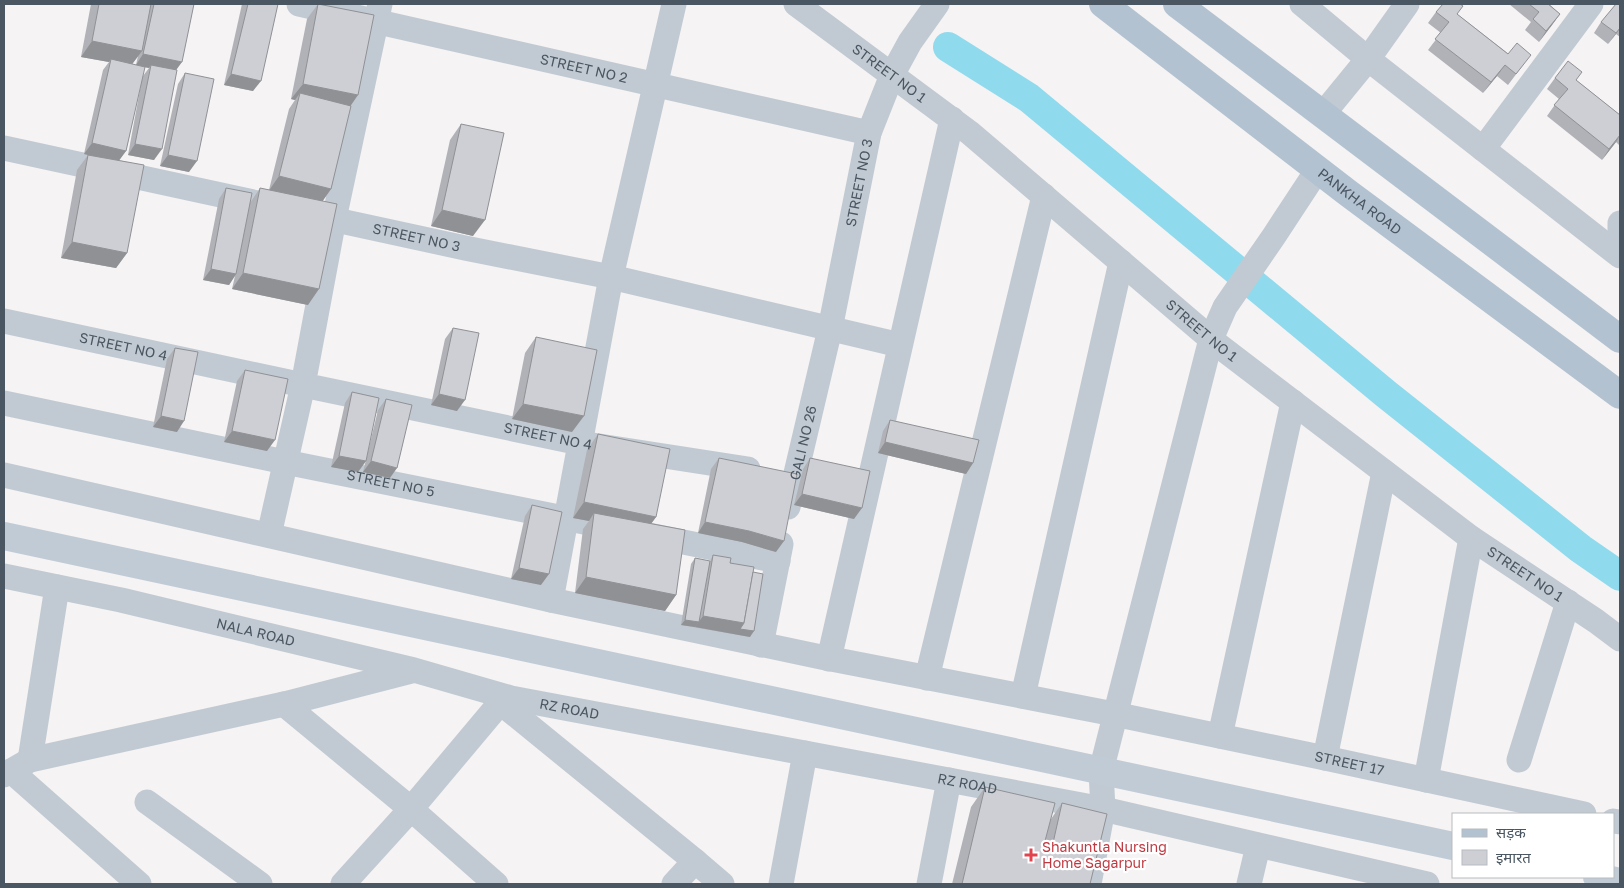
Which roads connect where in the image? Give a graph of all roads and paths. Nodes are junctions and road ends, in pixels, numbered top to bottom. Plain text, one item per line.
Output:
1 (299, 4) edge
2 (674, 4) edge
3 (796, 4) edge
4 (937, 4) edge
5 (1103, 4) edge
6 (1177, 4) edge
7 (1302, 4) edge
8 (1407, 4) edge
9 (1591, 4) edge
10 (378, 13) edge
11 (1368, 59) junction
12 (892, 75) junction
13 (655, 84) junction
14 (1323, 114) junction
15 (952, 120) junction
16 (869, 133) junction
17 (4, 148) edge
18 (1483, 149) junction
19 (1318, 169) junction
20 (1044, 196) junction
21 (334, 219) junction
22 (1620, 223) edge
23 (1620, 232) edge
24 (1620, 256) edge
25 (1121, 262) junction
26 (611, 277) junction
27 (4, 321) edge
28 (830, 329) junction
29 (1212, 339) junction
30 (1620, 339) edge
31 (900, 345) junction
32 (303, 385) junction
33 (1620, 395) edge
34 (4, 402) edge
35 (1293, 402) junction
36 (580, 443) junction
37 (286, 462) junction
38 (1384, 472) junction
39 (4, 475) edge
40 (794, 476) junction
41 (566, 520) junction
42 (269, 535) junction
43 (4, 536) edge
44 (1471, 538) junction
45 (778, 561) junction
46 (4, 576) edge
47 (57, 587) junction
48 (551, 600) junction
49 (1568, 602) junction
50 (1620, 639) edge
51 (761, 645) junction
52 (829, 659) junction
53 (414, 670) junction
54 (927, 678) junction
55 (1023, 696) junction
56 (503, 700) junction
57 (284, 704) junction
58 (1114, 714) junction
59 (1220, 736) junction
60 (805, 753) junction
61 (1326, 758) junction
62 (1519, 760) dead end
63 (15, 769) edge
64 (1101, 771) junction
65 (949, 780) junction
66 (1426, 780) junction
67 (147, 802) dead end
68 (411, 809) junction
69 (1103, 809) junction
70 (1579, 813) edge
71 (1258, 846) junction
72 (1452, 846) edge
73 (695, 861) junction
74 (1602, 878) edge
75 (1620, 882) edge
76 (1415, 883) edge
77 (139, 884) edge
78 (260, 884) edge
79 (343, 884) edge
80 (496, 884) edge
81 (674, 884) edge
82 (722, 884) edge
83 (781, 884) edge
84 (929, 884) edge
85 (1089, 884) edge
86 (1249, 884) edge

1 - 10 street, STREET NO 2
2 - 13 street
3 - 12 street, STREET NO 1
4 - 12 street, STREET NO 3
5 - 19 main road, PANKHA ROAD
6 - 14 main road
7 - 11 street
8 - 11 street
9 - 18 street
10 - 13 street, STREET NO 2
10 - 21 street
11 - 14 street
11 - 18 street
12 - 15 street, STREET NO 1
12 - 16 street, STREET NO 3
13 - 16 street, STREET NO 2
13 - 26 street
14 - 30 main road
15 - 20 street, STREET NO 1
15 - 31 street
16 - 28 street, STREET NO 3
17 - 21 street, STREET NO 3
18 - 24 street
19 - 29 street
19 - 33 main road, PANKHA ROAD
20 - 25 street, STREET NO 1
20 - 54 street
21 - 26 street, STREET NO 3
21 - 32 street
22 - 23 street
25 - 29 street, STREET NO 1
25 - 55 street
26 - 28 street, STREET NO 3
26 - 36 street
27 - 32 street, STREET NO 4
28 - 31 street, STREET NO 3
28 - 40 street, GALI NO 26
29 - 35 street, STREET NO 1
29 - 58 street
31 - 52 street
32 - 36 street, STREET NO 4
32 - 37 street
34 - 37 street, STREET NO 5
35 - 38 street, STREET NO 1
35 - 59 street
36 - 40 street, STREET NO 4
36 - 41 street
37 - 41 street, STREET NO 5
37 - 42 street
38 - 44 street, STREET NO 1
38 - 61 street
39 - 42 street, STREET 17
40 - 45 street, GALI NO 26
41 - 45 street, STREET NO 5
41 - 48 street
42 - 48 street, STREET 17
43 - 64 street
44 - 49 street, STREET NO 1
44 - 66 street
45 - 51 street, GALI NO 26
46 - 47 street, NALA ROAD
47 - 53 street, NALA ROAD
47 - 63 street
48 - 51 street, STREET 17
49 - 50 street, STREET NO 1
49 - 62 street
51 - 52 street, STREET 17
52 - 54 street, STREET 17
53 - 56 street, NALA ROAD
53 - 57 street
54 - 55 street, STREET 17
55 - 58 street, STREET 17
56 - 60 street, RZ ROAD
56 - 68 street
56 - 73 street
57 - 63 street
57 - 68 street
58 - 59 street, STREET 17
58 - 64 street
59 - 61 street, STREET 17
60 - 65 street, RZ ROAD
60 - 83 street
61 - 66 street, STREET 17
63 - 77 street
64 - 69 street
64 - 72 street
65 - 69 street, RZ ROAD
65 - 84 street
66 - 70 street, STREET 17
67 - 78 street
68 - 79 street
68 - 80 street
69 - 71 street, RZ ROAD
69 - 85 street
71 - 76 street, RZ ROAD
71 - 86 street
73 - 81 street
73 - 82 street
74 - 75 street

